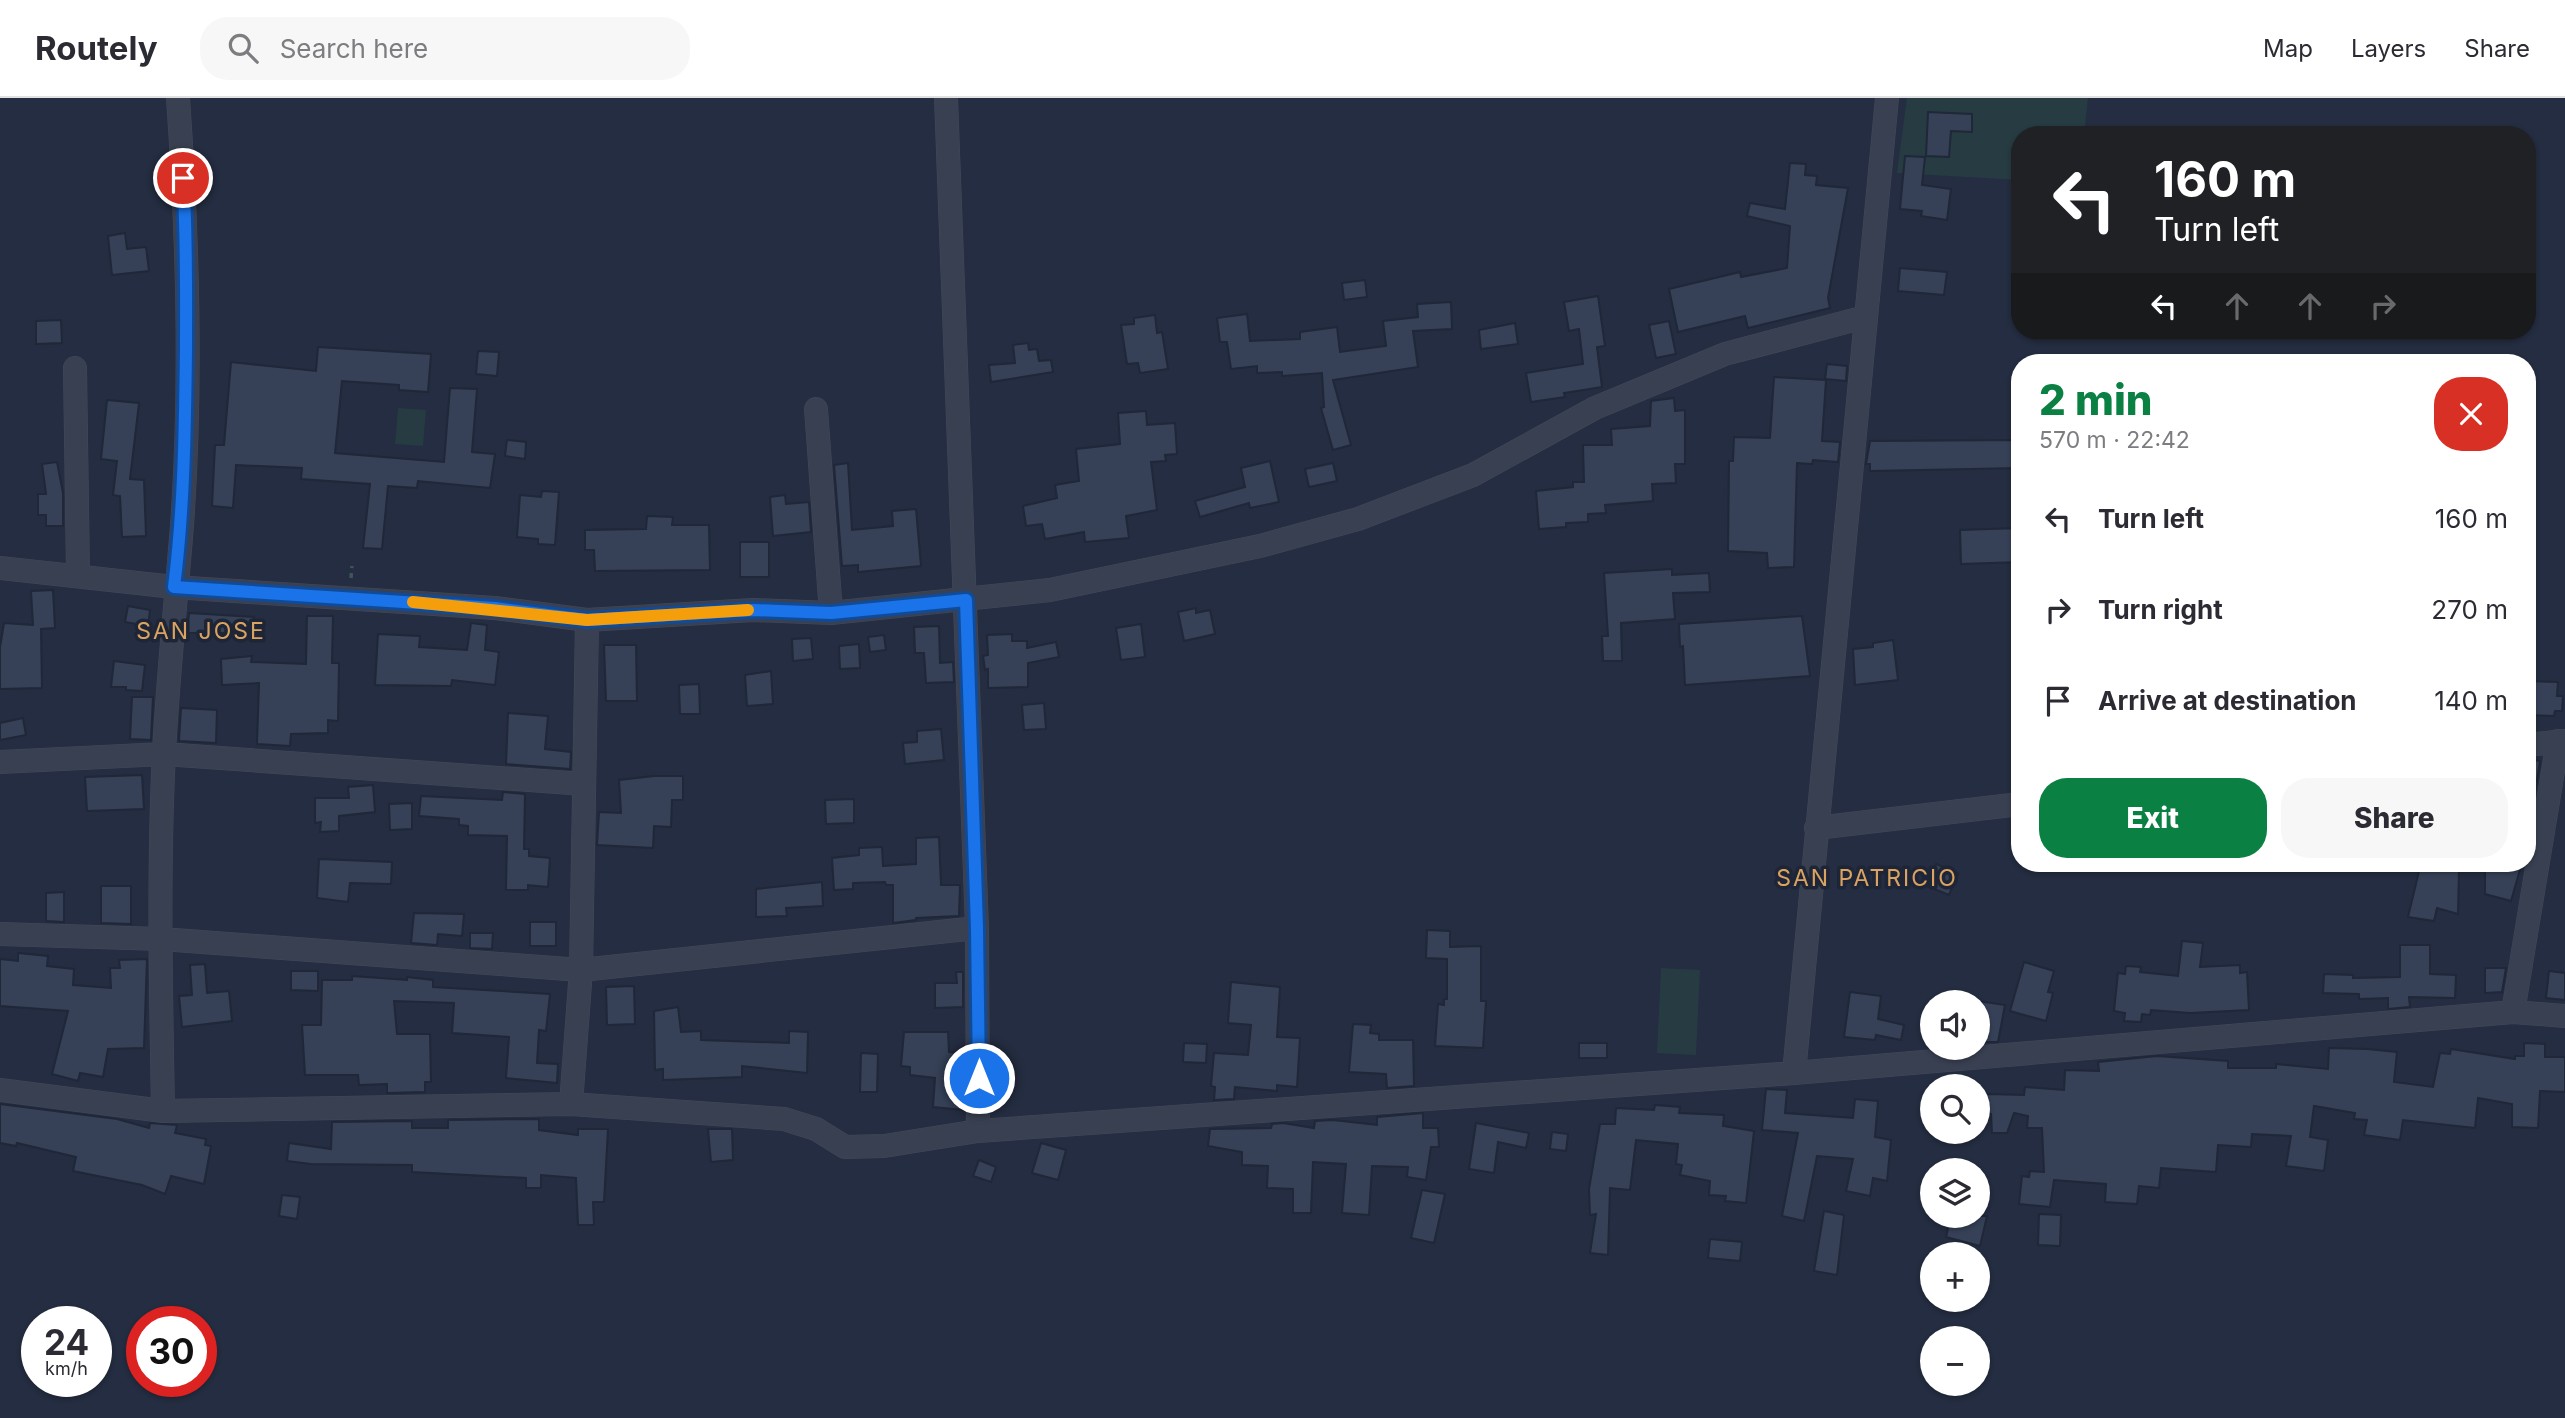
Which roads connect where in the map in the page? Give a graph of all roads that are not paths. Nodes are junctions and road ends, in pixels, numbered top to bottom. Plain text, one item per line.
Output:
1 (178, 98) edge
2 (946, 98) edge
3 (1887, 98) edge
4 (1865, 317) junction
5 (75, 368) dead end
6 (816, 409) dead end
7 (0, 568) edge
8 (78, 574) junction
9 (174, 587) junction
10 (966, 600) junction
11 (831, 613) junction
12 (587, 620) junction
13 (2561, 741) edge
14 (2536, 744) edge
15 (164, 754) junction
16 (0, 762) edge
17 (583, 784) junction
18 (2011, 805) edge
19 (1816, 828) junction
20 (977, 928) junction
21 (0, 934) edge
22 (161, 939) junction
23 (581, 970) junction
24 (2513, 1012) junction
25 (2565, 1016) edge
26 (1794, 1073) junction
27 (0, 1090) edge
28 (571, 1104) junction
29 (163, 1111) junction
30 (978, 1131) junction

1 - 9 street
2 - 10 street
3 - 4 street
4 - 10 street
4 - 19 street
5 - 8 street
6 - 11 street
7 - 8 street
8 - 9 street
9 - 12 street
9 - 15 street
10 - 11 street
10 - 20 street
11 - 12 street
12 - 17 street
13 - 14 street
13 - 24 street
15 - 16 street
15 - 17 street
15 - 22 street
17 - 23 street
18 - 19 street
19 - 26 street
20 - 23 street
20 - 30 street
21 - 22 street
22 - 23 street
22 - 29 street
23 - 28 street
24 - 25 street
24 - 26 street
26 - 30 street
27 - 29 street
28 - 29 street
28 - 30 street

